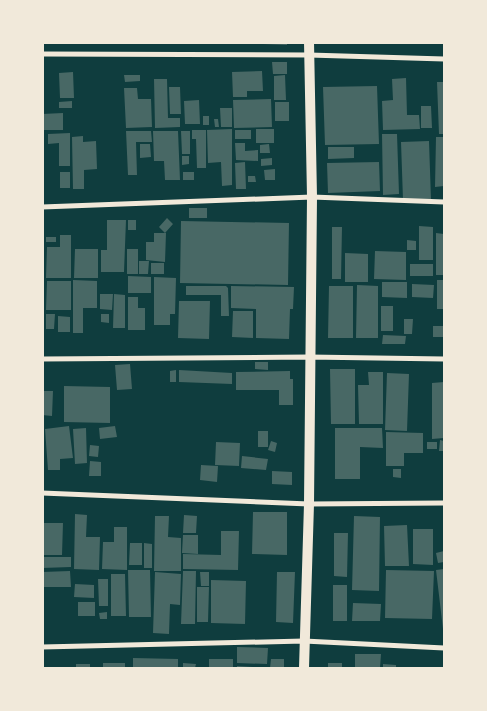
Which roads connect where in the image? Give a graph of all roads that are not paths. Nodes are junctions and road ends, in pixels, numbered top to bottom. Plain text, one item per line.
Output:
1 (309, 42) edge
2 (42, 54) edge
3 (309, 55) junction
4 (444, 59) edge
5 (312, 198) junction
6 (444, 202) edge
7 (42, 207) edge
8 (309, 357) junction
9 (42, 359) edge
10 (444, 359) edge
11 (42, 493) edge
12 (444, 503) edge
13 (309, 504) junction
14 (304, 642) junction
15 (42, 647) edge
16 (444, 648) edge
17 (304, 668) edge

1 - 3 main road
2 - 3 street
3 - 4 street
3 - 5 main road
5 - 6 street
5 - 7 street
5 - 8 main road
8 - 9 street
8 - 10 street
8 - 13 main road
11 - 13 street
12 - 13 street
13 - 14 main road
14 - 15 street
14 - 16 street
14 - 17 main road

